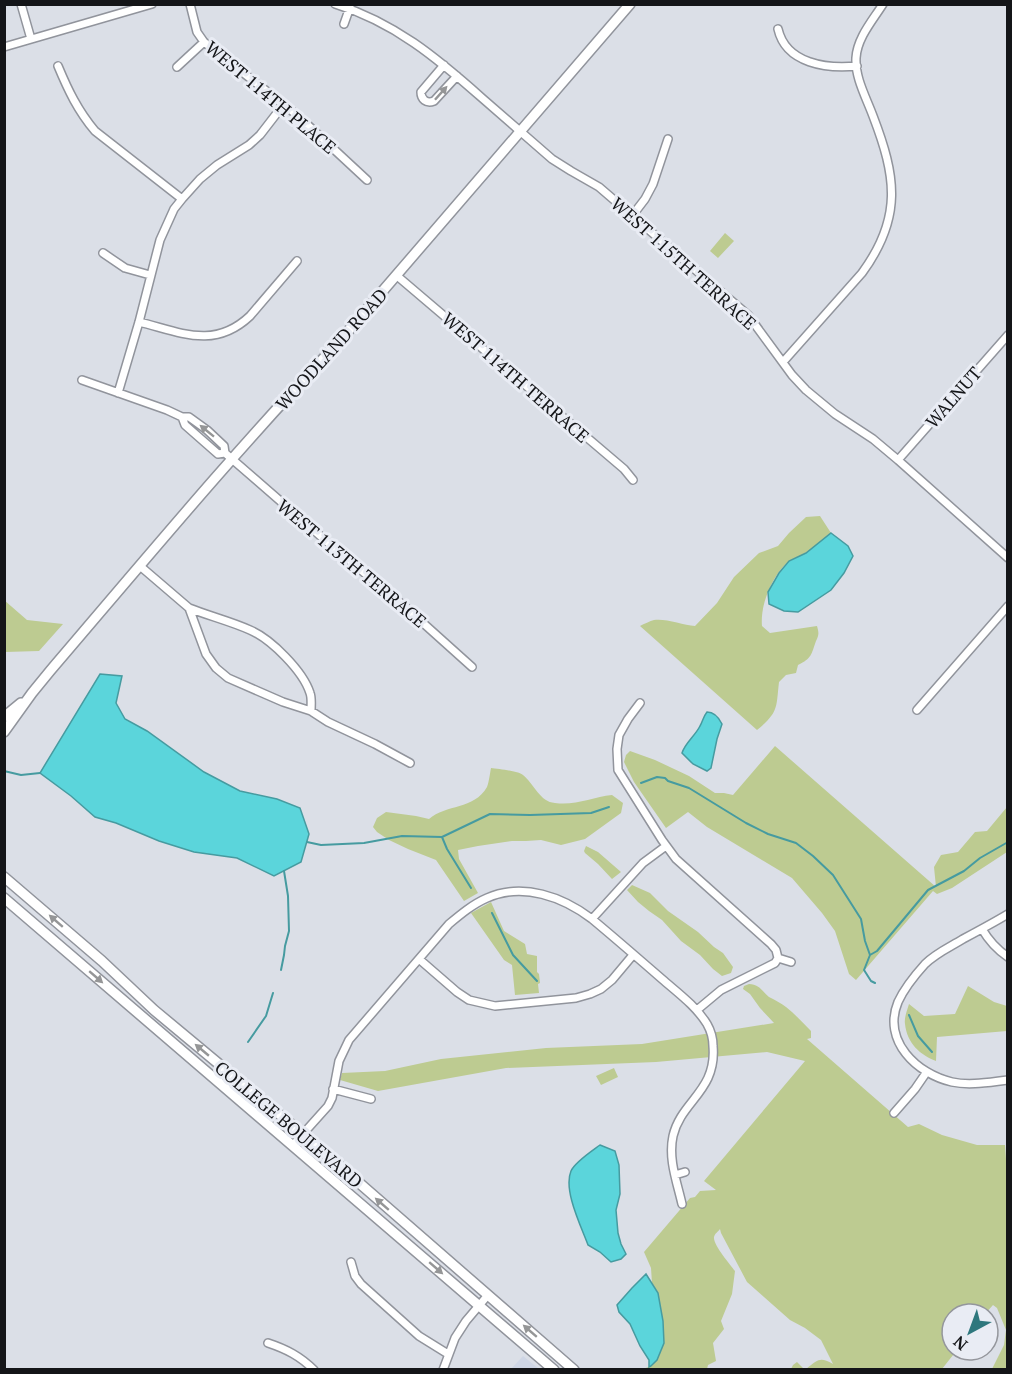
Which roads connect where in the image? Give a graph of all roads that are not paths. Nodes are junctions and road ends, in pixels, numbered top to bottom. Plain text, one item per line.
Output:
1 (21, 4) edge
2 (152, 4) edge
3 (190, 4) edge
4 (335, 4) edge
5 (630, 4) edge
6 (883, 4) edge
7 (143, 6) edge
8 (350, 7) edge
9 (344, 24) dead end
10 (778, 29) dead end
11 (31, 39) junction
12 (204, 42) junction
13 (4, 46) edge
14 (444, 65) junction
15 (58, 66) dead end
16 (857, 66) junction
17 (177, 67) dead end
18 (457, 76) junction
19 (284, 104) junction
20 (520, 131) junction
21 (668, 139) dead end
22 (367, 180) dead end
23 (182, 199) junction
24 (633, 216) junction
25 (104, 253) dead end
26 (297, 261) dead end
27 (150, 275) junction
28 (396, 275) junction
29 (139, 321) junction
30 (1008, 335) edge
31 (783, 362) junction
32 (82, 380) dead end
33 (118, 393) junction
34 (229, 456) junction
35 (898, 460) junction
36 (633, 480) dead end
37 (1008, 558) edge
38 (140, 566) junction
39 (1008, 606) edge
40 (189, 608) junction
41 (472, 667) dead end
42 (32, 693) junction
43 (640, 703) dead end
44 (917, 710) dead end
45 (311, 711) junction
46 (4, 717) edge
47 (4, 732) edge
48 (410, 763) dead end
49 (666, 846) junction
50 (4, 876) edge
51 (4, 898) edge
52 (1008, 914) edge
53 (592, 919) junction
54 (982, 929) junction
55 (633, 955) junction
56 (778, 957) junction
57 (1008, 957) edge
58 (419, 959) junction
59 (791, 962) dead end
60 (698, 1010) junction
61 (926, 1073) junction
62 (1008, 1080) edge
63 (333, 1089) junction
64 (371, 1099) dead end
65 (894, 1113) dead end
66 (303, 1134) junction
67 (293, 1145) junction
68 (686, 1172) dead end
69 (675, 1175) junction
70 (682, 1204) dead end
71 (351, 1262) dead end
72 (488, 1295) junction
73 (480, 1305) junction
74 (268, 1343) dead end
75 (448, 1354) junction
76 (314, 1370) edge
77 (443, 1370) edge
78 (554, 1370) edge
79 (574, 1370) edge

1 - 11 street
2 - 7 street
3 - 12 street, WEST 114TH PLACE
4 - 8 street, WEST 115TH TERRACE
5 - 20 main road, WOODLAND ROAD
6 - 16 street
7 - 11 street
8 - 9 street
8 - 14 street, WEST 115TH TERRACE
10 - 16 street
11 - 13 street
12 - 17 street
12 - 19 street, WEST 114TH PLACE
14 - 18 street, WEST 115TH TERRACE
14 -> 18 street
15 - 23 street
16 - 31 street
18 - 20 street, WEST 115TH TERRACE
19 - 22 street, WEST 114TH PLACE
19 - 23 street
20 - 24 street, WEST 115TH TERRACE
20 - 28 main road, WOODLAND ROAD
21 - 24 street
23 - 27 street
24 - 31 street, WEST 115TH TERRACE
25 - 27 street
26 - 29 street
27 - 29 street
28 - 34 main road, WOODLAND ROAD
28 - 36 street, WEST 114TH TERRACE
29 - 33 street
30 - 35 street, WALNUT
31 - 35 street, WEST 115TH TERRACE
32 - 33 street, WEST 113TH TERRACE
33 - 34 street, WEST 113TH TERRACE
34 - 38 main road, WOODLAND ROAD
34 - 41 street, WEST 113TH TERRACE
35 - 37 street, WEST 115TH TERRACE
38 - 40 street
38 - 42 main road, WOODLAND ROAD
39 - 44 street
40 - 45 street
40 - 45 street
42 - 46 main road, WOODLAND ROAD
42 - 47 main road, WOODLAND ROAD
43 - 49 street
45 - 48 street
49 - 53 street
49 - 56 street
66 -> 50 main road, COLLEGE BOULEVARD
51 -> 67 main road, COLLEGE BOULEVARD
52 - 54 street
53 - 55 street
53 - 58 street
54 - 57 street
54 - 61 street
55 - 58 street
55 - 60 street
56 - 59 street
56 - 60 street
58 - 63 street
60 - 69 street
61 - 62 street
61 - 65 street
63 - 64 street
63 - 66 street
66 - 67 street
72 -> 66 main road, COLLEGE BOULEVARD
67 -> 73 main road, COLLEGE BOULEVARD
68 - 69 street
69 - 70 street
71 - 75 street
72 - 73 street
79 -> 72 main road, COLLEGE BOULEVARD
73 - 75 street
73 - 78 main road, COLLEGE BOULEVARD
74 - 76 street
75 - 77 street

